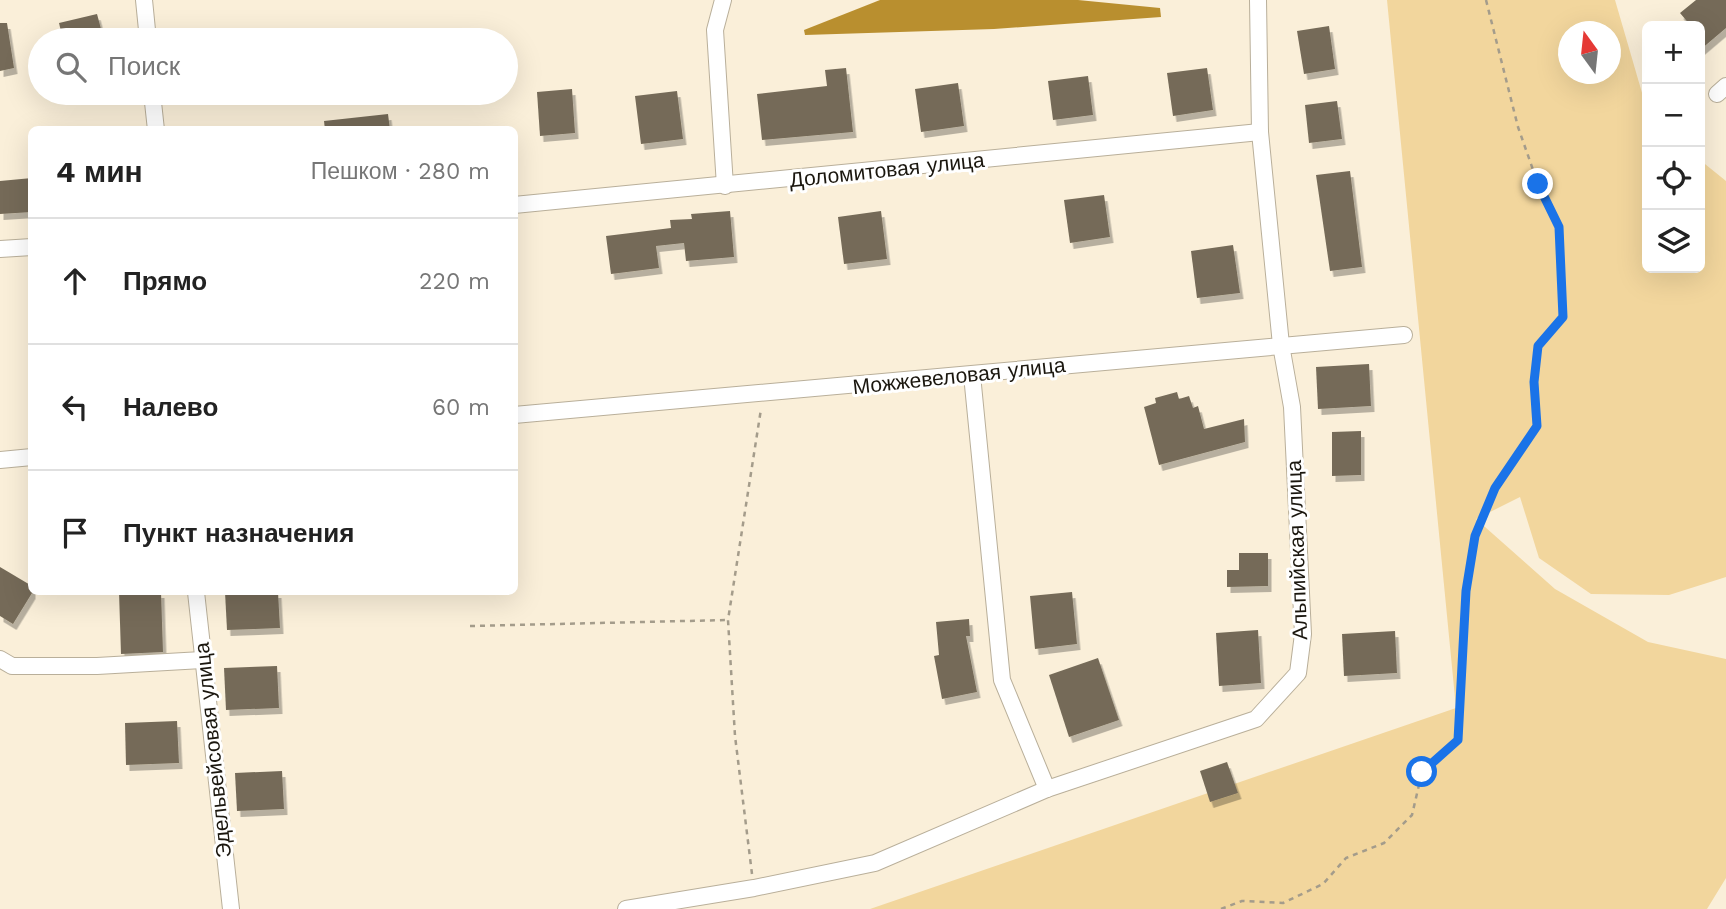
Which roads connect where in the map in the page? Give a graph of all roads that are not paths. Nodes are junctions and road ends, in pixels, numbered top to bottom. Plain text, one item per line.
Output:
1 (144, 0) edge
2 (723, 0) edge
3 (1258, 0) edge
4 (147, 28) edge
5 (153, 105) edge
6 (156, 126) edge
7 (1260, 132) junction
8 (725, 186) junction
9 (518, 205) edge
10 (28, 247) edge
11 (0, 249) edge
12 (1404, 335) dead end
13 (1281, 345) junction
14 (972, 374) junction
15 (518, 415) edge
16 (28, 457) edge
17 (0, 460) edge
18 (196, 595) edge
19 (0, 659) edge
20 (202, 660) junction
21 (1047, 789) junction
22 (231, 909) edge
23 (626, 909) edge

1 - 4 street
2 - 8 street
3 - 7 street, Альпийская улица
5 - 6 street
7 - 8 street, Доломитовая улица
7 - 13 street, Альпийская улица
8 - 9 street, Доломитовая улица
10 - 11 street
12 - 13 street, Можжевеловая улица
13 - 14 street, Можжевеловая улица
13 - 21 street, Альпийская улица
14 - 15 street, Можжевеловая улица
14 - 21 street
16 - 17 street
18 - 20 street, Эдельвейсовая улица
19 - 20 street
20 - 22 street, Эдельвейсовая улица
21 - 23 street, Альпийская улица

